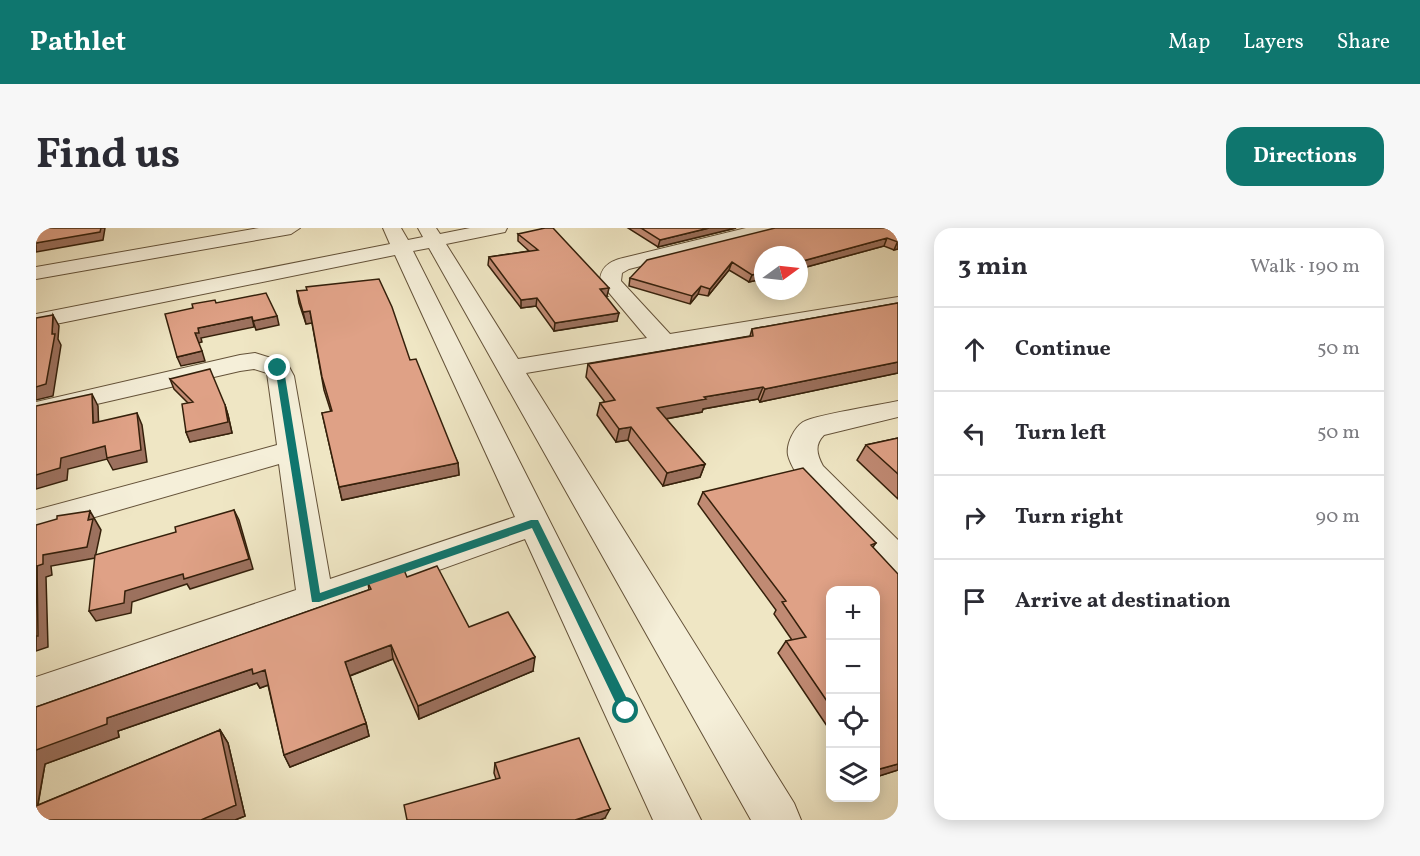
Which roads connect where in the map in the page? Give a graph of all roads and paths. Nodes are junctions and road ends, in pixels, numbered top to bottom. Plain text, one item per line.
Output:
1 (243, 228) edge
2 (291, 228) edge
3 (498, 228) edge
4 (769, 228) edge
5 (419, 240) edge
6 (613, 250) dead end
7 (36, 261) edge
8 (630, 262) junction
9 (36, 273) edge
10 (898, 304) edge
11 (36, 309) edge
12 (36, 321) edge
13 (664, 343) junction
14 (510, 368) junction
15 (898, 409) edge
16 (36, 410) edge
17 (293, 450) junction
18 (36, 522) edge
19 (535, 523) junction
20 (898, 562) edge
21 (315, 599) junction
22 (36, 696) edge
23 (677, 820) edge
24 (777, 820) edge

1 - 7 street
2 - 9 street
3 - 5 street
4 - 8 street
5 - 11 street
5 - 12 street
5 - 14 street
5 - 19 street
6 - 8 street
8 - 13 street
10 - 13 street
13 - 14 street
14 - 24 street
15 - 20 street
16 - 17 street
17 - 18 street
17 - 21 street
19 - 21 street
19 - 23 street
21 - 22 street

